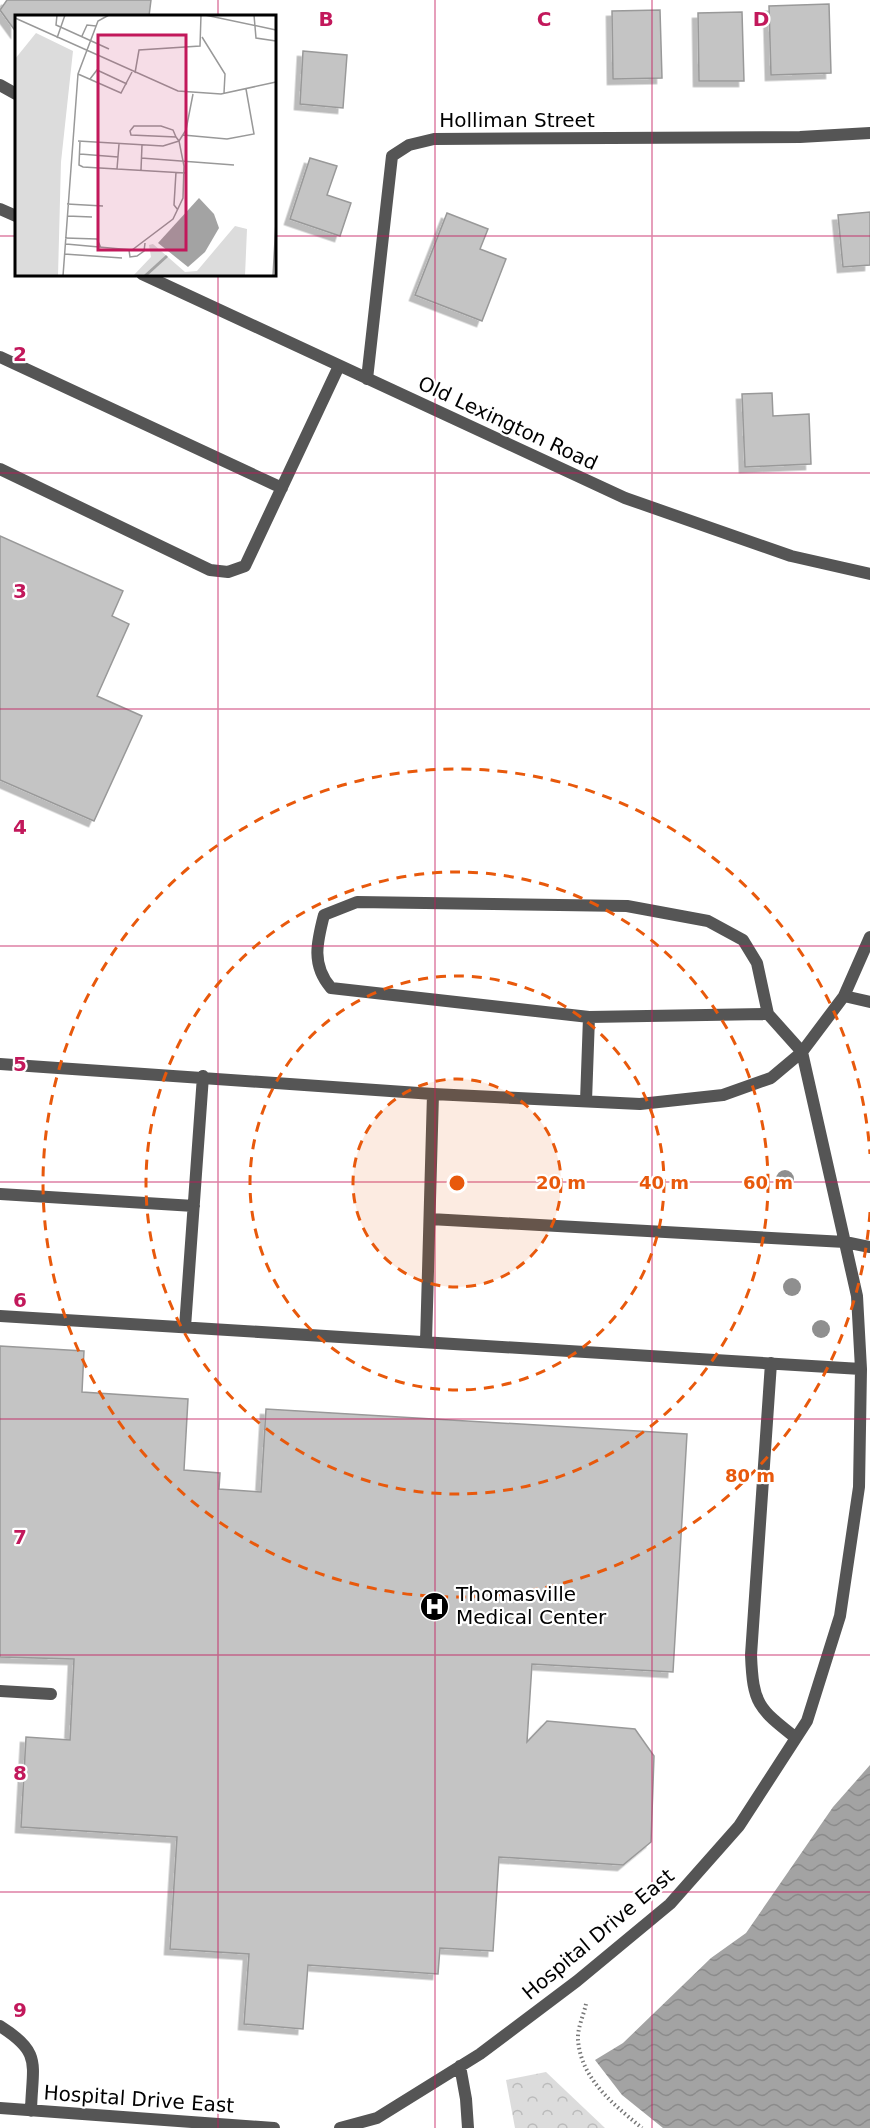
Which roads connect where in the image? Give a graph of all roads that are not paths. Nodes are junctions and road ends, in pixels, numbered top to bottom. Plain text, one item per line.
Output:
1 (0, 85) edge
2 (15, 92) edge
3 (870, 133) edge
4 (0, 209) edge
5 (15, 216) edge
6 (146, 276) edge
7 (0, 357) edge
8 (339, 366) junction
9 (367, 379) junction
10 (0, 470) edge
11 (282, 488) junction
12 (870, 574) edge
13 (870, 937) edge
14 (844, 996) junction
15 (870, 1002) edge
16 (768, 1014) junction
17 (589, 1017) junction
18 (802, 1052) junction
19 (0, 1064) edge
20 (203, 1076) junction
21 (433, 1094) junction
22 (586, 1101) junction
23 (0, 1194) edge
24 (194, 1206) junction
25 (429, 1219) junction
26 (845, 1242) junction
27 (870, 1246) edge
28 (0, 1316) edge
29 (185, 1327) junction
30 (426, 1342) junction
31 (771, 1363) junction
32 (861, 1369) junction
33 (0, 1691) edge
34 (51, 1694) dead end
35 (796, 1738) junction
36 (0, 2026) edge
37 (460, 2066) junction
38 (0, 2108) edge
39 (31, 2111) junction
40 (128, 2123) edge
41 (274, 2128) edge
42 (340, 2128) edge
43 (468, 2128) edge

1 - 2 street
3 - 9 street, Holliman Street
4 - 5 street
6 - 8 street, Old Lexington Road
7 - 11 street
8 - 9 street, Old Lexington Road
8 - 11 street
9 - 12 street, Old Lexington Road
10 - 11 street
13 - 14 street
14 - 15 street
14 - 18 street
16 - 17 street
16 - 17 street
16 - 18 street
17 - 22 street
18 - 22 street
18 - 26 street, Hospital Drive East
19 - 20 street
20 - 21 street
20 - 24 street
21 - 22 street
21 - 25 street
23 - 24 street
24 - 29 street
25 - 26 street
25 - 30 street
26 - 27 street
26 - 32 street, Hospital Drive East
28 - 29 street
29 - 30 street
30 - 31 street
31 - 32 street
31 - 35 street
32 - 35 street, Hospital Drive East
33 - 34 street
35 - 37 street, Hospital Drive East
36 - 39 street
37 - 42 street, Hospital Drive East
37 - 43 street
38 - 39 street, Hospital Drive East
39 - 40 street, Hospital Drive East
40 - 41 street, Hospital Drive East

